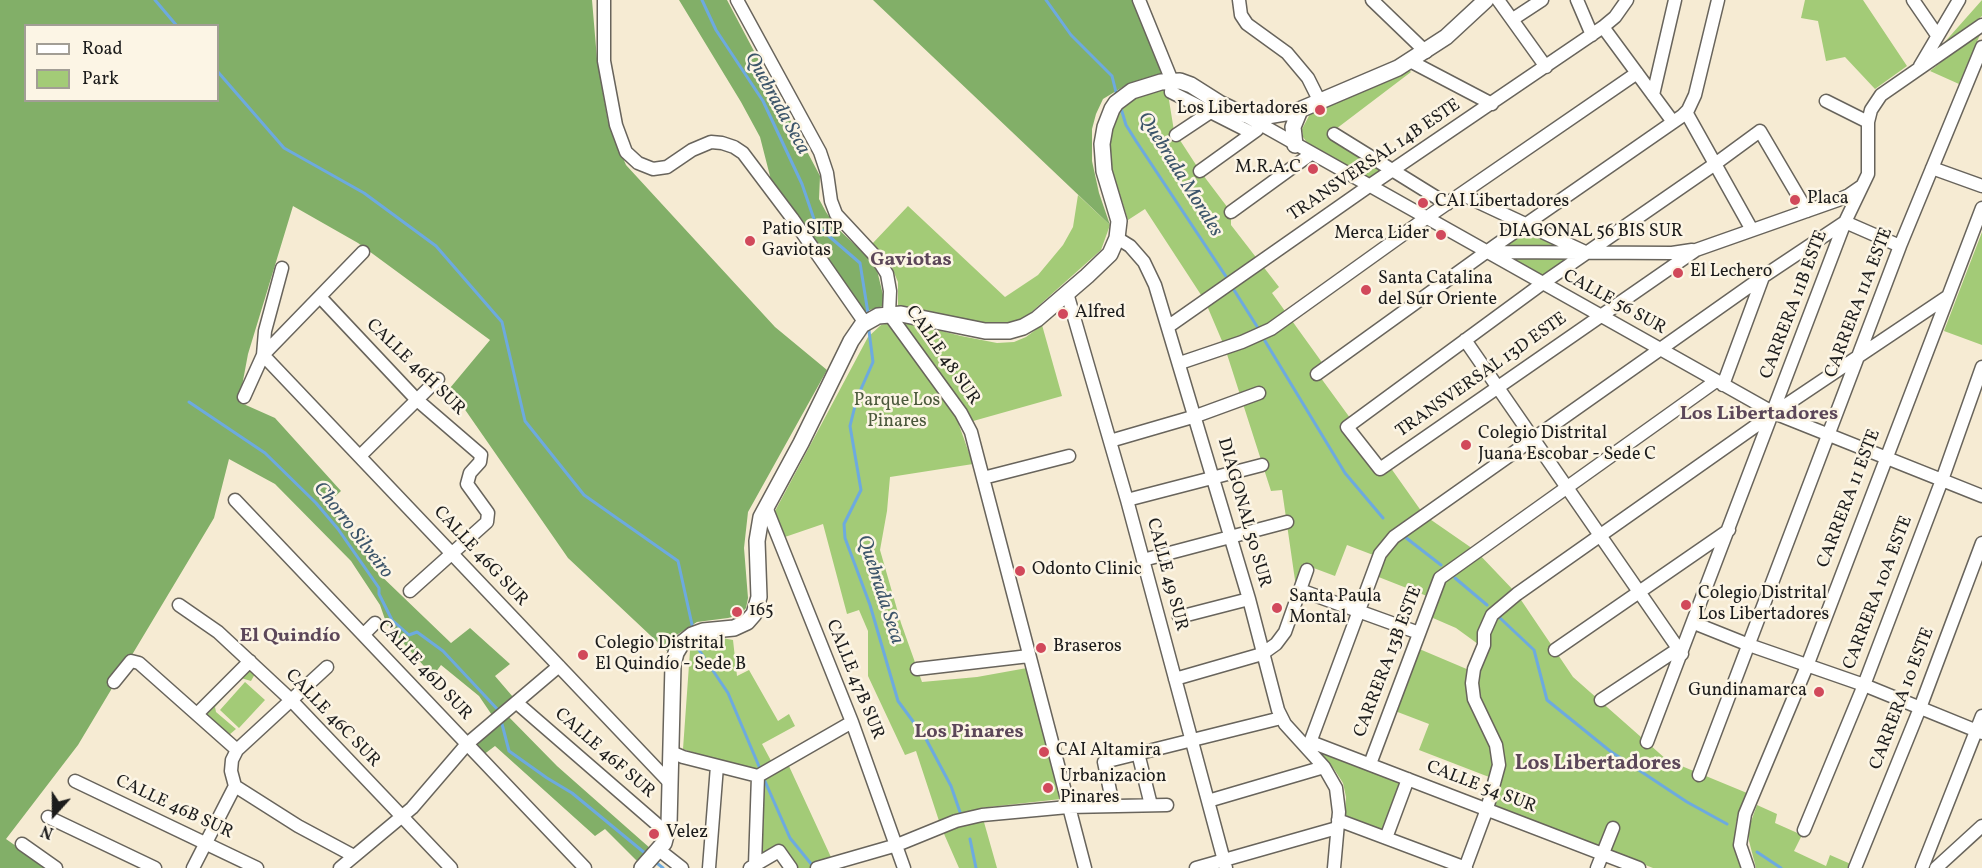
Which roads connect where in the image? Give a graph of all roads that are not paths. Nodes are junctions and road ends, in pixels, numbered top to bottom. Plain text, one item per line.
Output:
1 (604, 0) edge
2 (737, 0) edge
3 (1139, 0) edge
4 (1239, 0) edge
5 (1372, 0) edge
6 (1486, 0) edge
7 (1498, 0) edge
8 (1542, 0) edge
9 (1577, 0) edge
10 (1627, 0) edge
11 (1675, 0) edge
12 (1718, 0) edge
13 (1912, 0) edge
14 (1958, 0) edge
15 (1513, 19) junction
16 (1982, 25) edge
17 (1603, 27) junction
18 (1592, 35) junction
19 (1937, 36) junction
20 (1982, 47) edge
21 (1426, 52) junction
22 (1410, 61) junction
23 (1546, 67) junction
24 (1919, 69) junction
25 (1637, 73) junction
26 (1172, 86) junction
27 (1653, 95) junction
28 (1826, 101) dead end
29 (1320, 102) junction
30 (1492, 104) junction
31 (1300, 110) junction
32 (1687, 111) junction
33 (1209, 113) junction
34 (1242, 114) junction
35 (1673, 122) junction
36 (1868, 122) junction
37 (1257, 130) junction
38 (1334, 134) dead end
39 (1176, 135) dead end
40 (1295, 145) junction
41 (1311, 154) junction
42 (1715, 164) junction
43 (1932, 168) junction
44 (1392, 170) junction
45 (1200, 171) dead end
46 (1369, 186) junction
47 (1862, 186) junction
48 (1982, 186) edge
49 (1461, 194) junction
50 (1447, 204) junction
51 (1982, 208) edge
52 (1807, 210) junction
53 (1231, 212) dead end
54 (1426, 218) junction
55 (1845, 222) junction
56 (1525, 224) junction
57 (1752, 230) junction
58 (1118, 238) junction
59 (1900, 246) junction
60 (1696, 250) junction
61 (1486, 251) junction
62 (363, 252) dead end
63 (1586, 253) junction
64 (282, 268) dead end
65 (1764, 276) junction
66 (1543, 283) junction
67 (1067, 293) junction
68 (1947, 297) junction
69 (321, 298) junction
70 (889, 314) junction
71 (1600, 316) junction
72 (865, 323) junction
73 (1168, 326) junction
74 (1465, 340) junction
75 (1659, 349) junction
76 (263, 355) junction
77 (1858, 357) junction
78 (1180, 363) junction
79 (1982, 367) edge
80 (1317, 374) dead end
81 (438, 379) dead end
82 (1719, 383) junction
83 (1497, 387) junction
84 (1259, 393) dead end
85 (244, 397) dead end
86 (416, 399) junction
87 (1753, 401) junction
88 (1774, 413) junction
89 (1196, 416) junction
90 (1752, 429) junction
91 (1829, 435) junction
92 (1533, 438) junction
93 (1110, 441) junction
94 (360, 456) junction
95 (1069, 456) dead end
96 (1885, 458) junction
97 (1262, 465) dead end
98 (983, 478) junction
99 (1214, 478) junction
100 (1942, 480) junction
101 (1566, 487) junction
102 (1982, 496) edge
103 (235, 500) dead end
104 (1127, 500) junction
105 (766, 507) junction
106 (1287, 522) dead end
107 (1729, 530) junction
108 (1600, 536) junction
109 (1231, 537) junction
110 (1982, 543) edge
111 (451, 552) junction
112 (1143, 560) junction
113 (1307, 570) dead end
114 (1300, 590) junction
115 (410, 591) dead end
116 (1639, 592) junction
117 (1249, 599) junction
118 (179, 605) dead end
119 (1358, 611) junction
120 (1179, 617) dead end
121 (1694, 622) junction
122 (375, 623) dead end
123 (1419, 633) junction
124 (364, 634) junction
125 (1749, 645) junction
126 (1555, 650) dead end
127 (1680, 651) junction
128 (1262, 654) junction
129 (1029, 656) junction
130 (250, 661) junction
131 (559, 666) junction
132 (1807, 666) junction
133 (327, 667) dead end
134 (917, 669) dead end
135 (1175, 679) junction
136 (114, 682) dead end
137 (1863, 684) junction
138 (290, 699) junction
139 (1600, 700) dead end
140 (517, 702) junction
141 (1920, 708) junction
142 (198, 713) junction
143 (1982, 716) edge
144 (1281, 718) junction
145 (852, 722) junction
146 (1979, 732) edge
147 (1191, 740) junction
148 (1647, 742) dead end
149 (467, 744) junction
150 (1310, 745) junction
151 (237, 750) junction
152 (671, 752) junction
153 (1138, 753) junction
154 (1370, 764) junction
155 (717, 766) junction
156 (1324, 767) junction
157 (1700, 775) dead end
158 (758, 776) junction
159 (1408, 779) junction
160 (75, 781) dead end
161 (671, 784) junction
162 (235, 786) junction
163 (1208, 801) junction
164 (1113, 805) junction
165 (1151, 805) junction
166 (1167, 805) dead end
167 (1068, 807) junction
168 (1487, 809) junction
169 (48, 817) dead end
170 (401, 818) junction
171 (1338, 824) junction
172 (1982, 826) edge
173 (1613, 828) dead end
174 (1804, 830) dead end
175 (668, 832) junction
176 (1386, 838) junction
177 (206, 843) junction
178 (22, 844) dead end
179 (897, 845) junction
180 (657, 852) junction
181 (1603, 854) junction
182 (354, 856) junction
183 (1225, 864) edge
184 (643, 867) edge
185 (752, 867) edge
186 (56, 868) edge
187 (155, 868) edge
188 (194, 868) edge
189 (257, 868) edge
190 (340, 868) edge
191 (451, 868) edge
192 (585, 868) edge
193 (682, 868) edge
194 (709, 868) edge
195 (791, 868) edge
196 (817, 868) edge
197 (904, 868) edge
198 (1085, 868) edge
199 (1196, 868) edge
200 (1334, 868) edge
201 (1465, 868) edge
202 (1597, 868) edge
203 (1639, 868) edge
204 (1748, 868) edge
205 (1855, 868) edge
206 (1922, 868) edge
207 (1936, 868) edge

1 - 72 street
2 - 70 street, CALLE 48 SUR
3 - 26 street
4 - 29 street
5 - 21 street
6 - 21 main road
7 - 15 street
8 - 15 street
9 - 18 street
10 - 17 street, TRANSVERSAL 14B ESTE
11 - 27 street
12 - 32 street
13 - 19 street
14 - 19 street
15 - 23 street
16 - 24 street, CARRERA 11B ESTE
17 - 18 street, TRANSVERSAL 14B ESTE
17 - 25 street
18 - 23 street, TRANSVERSAL 14B ESTE
19 - 24 street
20 - 43 street, CARRERA 11A ESTE
21 - 22 main road
22 - 29 main road
22 - 30 street
23 - 30 street, TRANSVERSAL 14B ESTE
24 - 36 street, CARRERA 11B ESTE
25 - 27 street
25 - 49 street
26 - 33 street, CALLE 56 SUR
26 - 34 main road
26 - 58 main road
27 - 35 street
28 - 36 street
29 - 31 main road
30 - 44 street, TRANSVERSAL 14B ESTE
31 - 34 main road
31 - 40 main road
32 - 35 street
32 - 42 street
33 - 37 street, CALLE 56 SUR
33 - 39 street
34 - 37 street, CALLE 56 SUR
35 - 56 street
36 - 47 street, CARRERA 11B ESTE
37 - 40 street, CALLE 56 SUR
37 - 45 street
38 - 44 street
40 - 41 street, CALLE 56 SUR
41 - 46 street, CALLE 56 SUR
41 - 53 street
42 - 52 street
42 - 57 street
42 - 63 street
43 - 48 street
43 - 59 street, CARRERA 11A ESTE
44 - 46 street, TRANSVERSAL 14B ESTE
44 - 50 street
46 - 54 street, CALLE 56 SUR
46 - 73 street, TRANSVERSAL 14B ESTE
47 - 52 street, TRANSVERSAL 13D ESTE
47 - 55 street, CARRERA 11B ESTE
49 - 50 street
49 - 56 street
50 - 54 street
51 - 68 street, CARRERA 11 ESTE
52 - 57 street, TRANSVERSAL 13D ESTE
54 - 61 street, CALLE 56 SUR
54 - 78 street
55 - 59 street
55 - 65 street
55 - 88 street, CARRERA 11B ESTE
56 - 61 street
56 - 63 street
57 - 60 street, TRANSVERSAL 13D ESTE
58 - 67 main road
58 - 73 street, DIAGONAL 50 SUR
59 - 77 street, CARRERA 11A ESTE
60 - 63 street, DIAGONAL 56 BIS SUR
60 - 71 street, TRANSVERSAL 13D ESTE
61 - 63 street, DIAGONAL 56 BIS SUR
61 - 66 street, CALLE 56 SUR
61 - 80 street
62 - 69 street
63 - 66 street
64 - 76 street
65 - 75 street
65 - 82 street
66 - 71 street, CALLE 56 SUR
66 - 74 street
67 - 70 main road
67 - 93 street, CALLE 49 SUR
68 - 77 street
68 - 96 street, CARRERA 11 ESTE
69 - 76 street
69 - 86 street, CALLE 46H SUR
70 - 72 main road
70 - 98 street, CALLE 48 SUR
71 - 75 street, CALLE 56 SUR
71 - 83 street, TRANSVERSAL 13D ESTE
72 - 105 main road
73 - 78 street, DIAGONAL 50 SUR
74 - 83 street
74 - 83 street, TRANSVERSAL 13D ESTE
75 - 82 street, CALLE 56 SUR
75 - 92 street
76 - 85 street
76 - 94 street, CALLE 46G SUR
77 - 88 street
77 - 91 street, CARRERA 11A ESTE
78 - 89 street, DIAGONAL 50 SUR
79 - 100 street, CARRERA 10A ESTE
81 - 86 street
82 - 87 street, CALLE 56 SUR
82 - 101 street
83 - 92 street
84 - 89 street
86 - 94 street
86 - 111 street, CALLE 46H SUR
87 - 88 street, CALLE 56 SUR
87 - 90 street
88 - 90 street
88 - 91 street, CALLE 56 SUR
88 - 107 street, CARRERA 11B ESTE
89 - 93 street
89 - 99 street, DIAGONAL 50 SUR
90 - 108 street
91 - 96 street, CALLE 56 SUR
91 - 125 street, CARRERA 11A ESTE
92 - 101 street
92 - 119 street
93 - 104 street, CALLE 49 SUR
94 - 111 street, CALLE 46G SUR
95 - 98 street
96 - 100 street, CALLE 56 SUR
96 - 132 street, CARRERA 11 ESTE
97 - 99 street
98 - 129 street, CALLE 48 SUR
99 - 104 street
99 - 109 street, DIAGONAL 50 SUR
100 - 102 street, CALLE 56 SUR
100 - 137 street, CARRERA 10A ESTE
101 - 108 street
101 - 123 street, CARRERA 13B ESTE
103 - 124 street, CALLE 46D SUR
104 - 112 street, CALLE 49 SUR
105 - 145 street, CALLE 47B SUR
105 - 152 main road
106 - 109 street
107 - 116 street
107 - 121 street, CARRERA 11B ESTE
108 - 116 street
108 - 168 street
109 - 112 street
109 - 117 street, DIAGONAL 50 SUR
110 - 141 street, CARRERA 10 ESTE
111 - 115 street
111 - 131 street, CALLE 46G SUR
112 - 135 street, CALLE 49 SUR
113 - 114 street
114 - 119 street
114 - 128 street
116 - 126 street
116 - 127 street
117 - 120 street
117 - 128 street, DIAGONAL 50 SUR
118 - 130 street, CALLE 46C SUR
119 - 123 street
119 - 150 street
121 - 125 street
121 - 127 street, CARRERA 11B ESTE
122 - 124 street
123 - 154 street, CARRERA 13B ESTE
124 - 149 street, CALLE 46D SUR
125 - 132 street
125 - 157 street, CARRERA 11A ESTE
127 - 139 street
127 - 148 street, CARRERA 11B ESTE
128 - 135 street
128 - 144 street, DIAGONAL 50 SUR
129 - 134 street
129 - 167 street, CALLE 48 SUR
130 - 138 street, CALLE 46C SUR
130 - 142 street
131 - 140 street
131 - 161 street, CALLE 46G SUR
132 - 137 street
132 - 204 street, CARRERA 11 ESTE
133 - 138 street
135 - 147 street, CALLE 49 SUR
136 - 142 street
137 - 141 street
137 - 174 street, CARRERA 10A ESTE
138 - 151 street
138 - 170 street, CALLE 46C SUR
140 - 149 street
140 - 175 street, CALLE 46F SUR
141 - 146 street
141 - 205 street, CARRERA 10 ESTE
142 - 151 street
143 - 146 street
144 - 147 street
144 - 150 street, DIAGONAL 50 SUR
145 - 158 street
145 - 179 street, CALLE 47B SUR
146 - 206 street
147 - 153 street
147 - 163 street, CALLE 49 SUR
149 - 170 street
149 - 192 street, CALLE 46D SUR
150 - 154 street, CALLE 54 SUR
150 - 156 street, DIAGONAL 50 SUR
151 - 162 street
152 - 155 street
152 - 161 main road
153 - 164 street
153 - 165 street
154 - 159 street, CALLE 54 SUR
155 - 158 street
155 - 194 street
156 - 163 street
156 - 171 street, DIAGONAL 50 SUR
158 - 185 street
159 - 168 street, CALLE 54 SUR
159 - 176 street
160 - 177 street, CALLE 46B SUR
161 - 175 main road
162 - 177 street
162 - 182 street
163 - 183 street, CALLE 49 SUR
164 - 165 street
164 - 167 street
165 - 166 street
167 - 179 street
167 - 198 street, CALLE 48 SUR
168 - 181 street, CALLE 54 SUR
168 - 201 street
169 - 187 street
170 - 182 street
170 - 191 street, CALLE 46C SUR
171 - 176 street
171 - 183 street
171 - 200 street, DIAGONAL 50 SUR
172 - 207 street
173 - 181 street
175 - 180 main road
176 - 201 street
177 - 188 street
177 - 189 street, CALLE 46B SUR
178 - 186 street
179 - 196 street
179 - 197 street, CALLE 47B SUR
180 - 184 main road
180 - 193 street
181 - 202 street
181 - 203 street, CALLE 54 SUR
182 - 190 street
183 - 199 street
185 - 195 street

